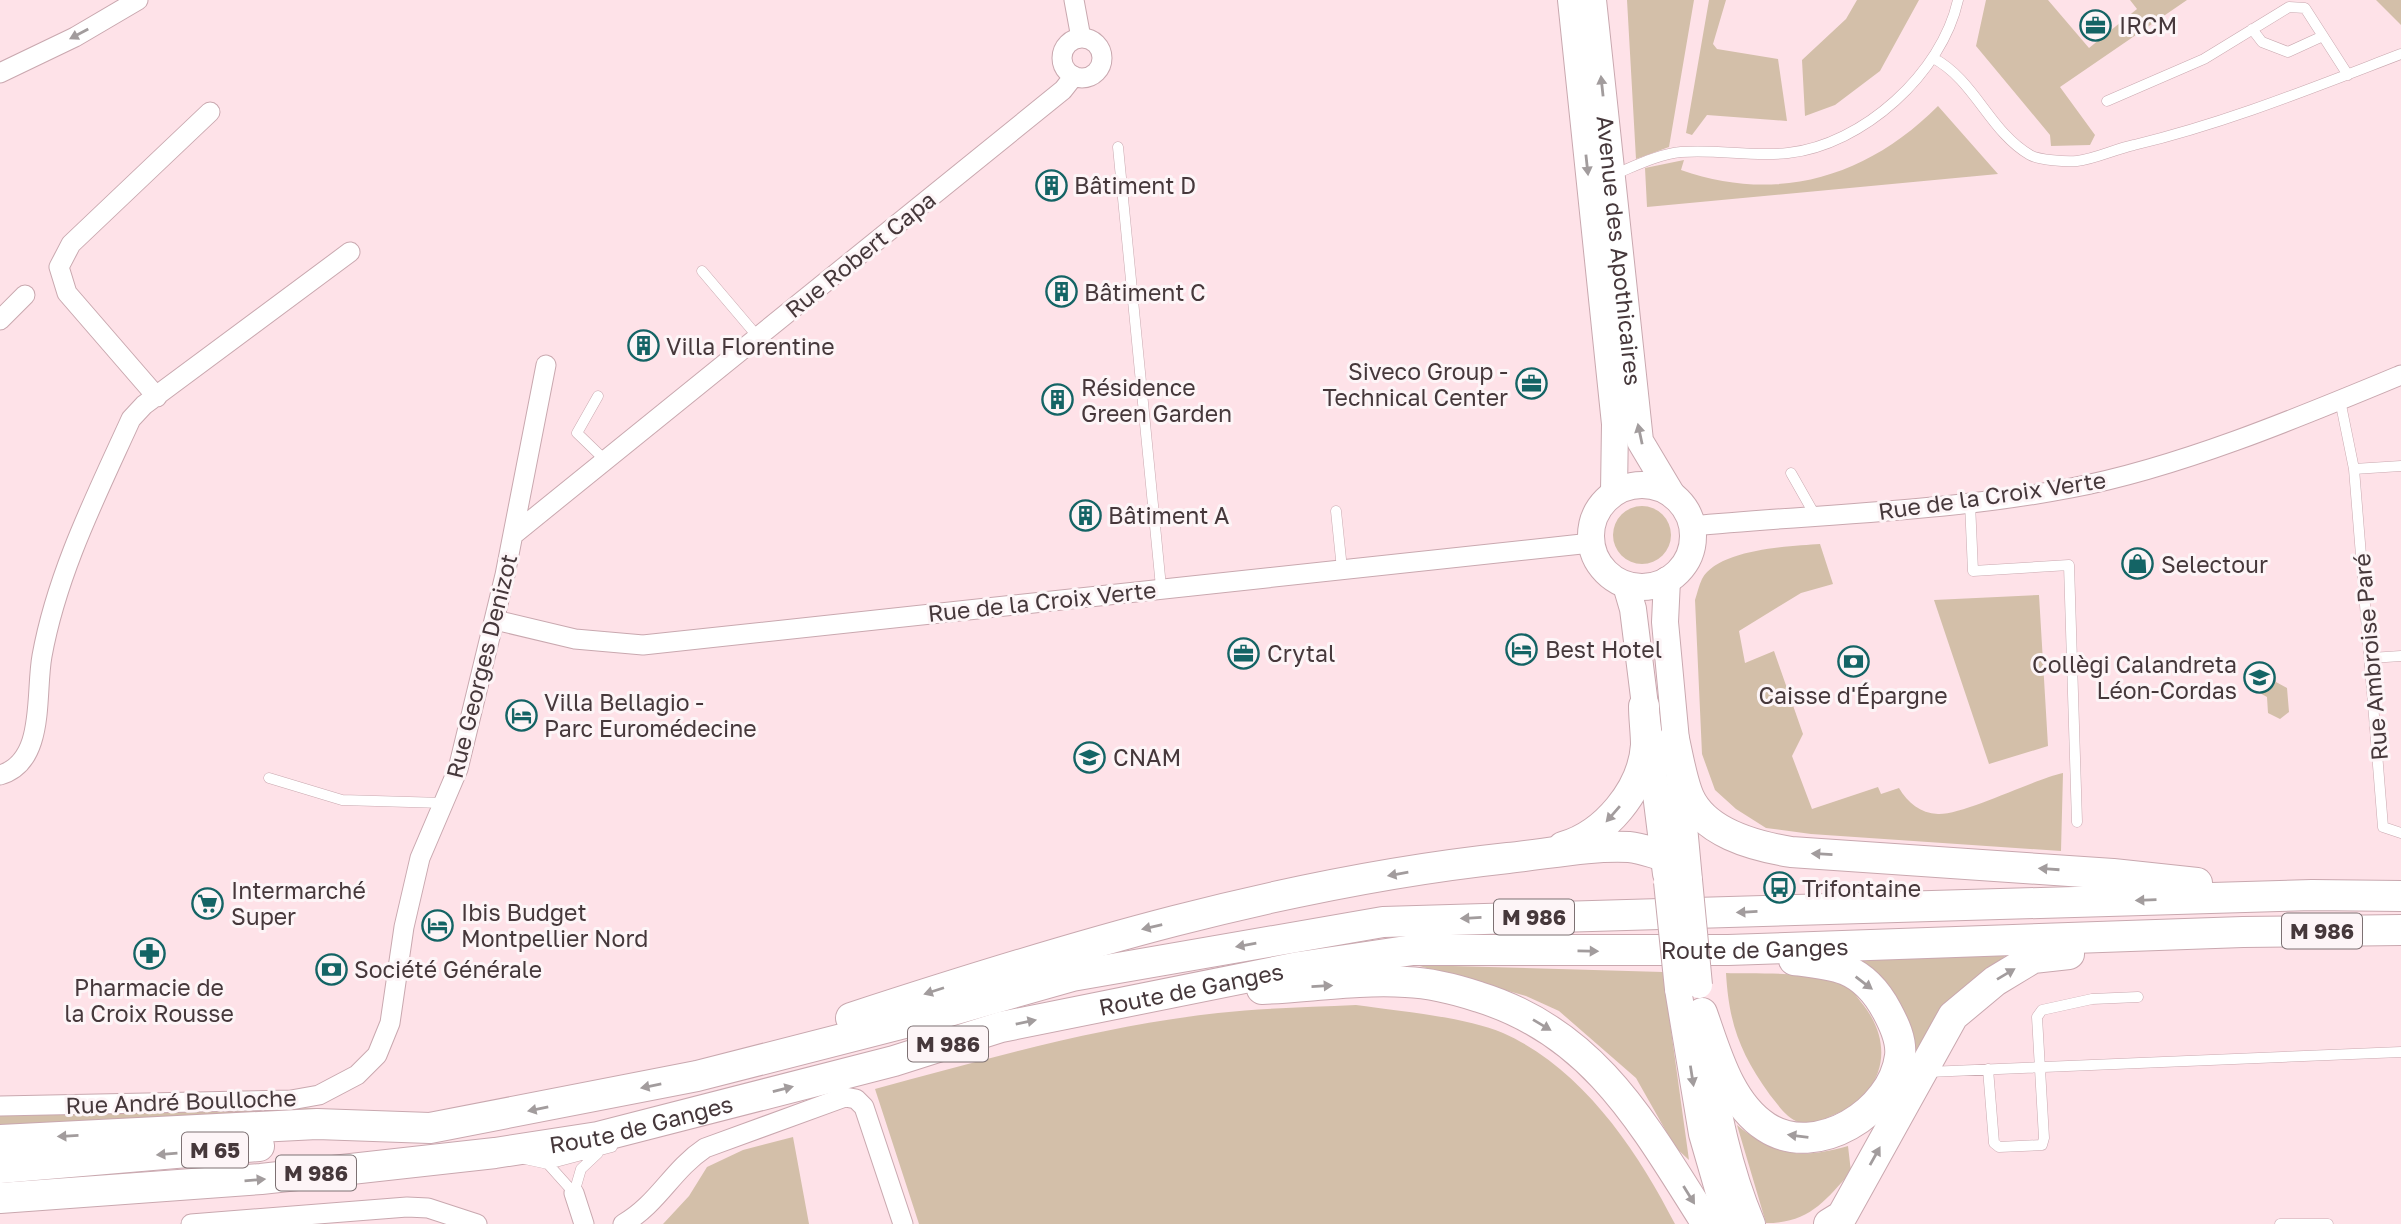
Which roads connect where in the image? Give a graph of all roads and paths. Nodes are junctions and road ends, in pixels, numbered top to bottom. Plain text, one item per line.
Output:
1 (138, 0) edge
2 (1074, 0) edge
3 (1571, 0) edge
4 (1593, 0) edge
5 (1958, 0) edge
6 (2252, 29) junction
7 (2323, 36) junction
8 (1081, 38) junction
9 (2401, 54) edge
10 (1933, 58) junction
11 (0, 73) edge
12 (2348, 75) junction
13 (1074, 76) junction
14 (2107, 101) dead end
15 (210, 112) dead end
16 (1118, 146) dead end
17 (1611, 176) junction
18 (350, 252) dead end
19 (702, 271) dead end
20 (25, 295) dead end
21 (0, 320) edge
22 (758, 337) junction
23 (547, 365) dead end
24 (2401, 375) edge
25 (598, 396) dead end
26 (157, 397) junction
27 (2340, 400) junction
28 (605, 460) junction
29 (2401, 466) edge
30 (2354, 469) junction
31 (1791, 473) dead end
32 (1614, 492) junction
33 (1671, 493) junction
34 (1970, 503) junction
35 (1336, 511) dead end
36 (1816, 518) junction
37 (1692, 526) junction
38 (513, 535) junction
39 (1591, 543) junction
40 (1342, 569) junction
41 (1667, 580) junction
42 (1626, 584) junction
43 (1161, 587) junction
44 (495, 620) junction
45 (2401, 656) edge
46 (2371, 658) junction
47 (1644, 706) junction
48 (1674, 739) junction
49 (0, 775) edge
50 (269, 778) dead end
51 (444, 803) junction
52 (2077, 822) dead end
53 (2401, 833) edge
54 (1538, 855) junction
55 (1675, 875) junction
56 (2312, 895) junction
57 (2401, 896) edge
58 (2401, 930) edge
59 (2243, 932) junction
60 (1728, 950) junction
61 (1181, 992) junction
62 (1692, 993) junction
63 (2137, 997) dead end
64 (2401, 1052) edge
65 (771, 1058) junction
66 (2039, 1065) junction
67 (1988, 1069) junction
68 (1921, 1072) junction
69 (357, 1075) joint
70 (717, 1105) junction
71 (0, 1106) edge
72 (430, 1128) junction
73 (0, 1140) edge
74 (599, 1152) junction
75 (495, 1153) junction
76 (548, 1164) junction
77 (0, 1168) edge
78 (138, 1189) junction
79 (574, 1193) junction
80 (0, 1198) edge
81 (0, 1212) edge
82 (1724, 1220) edge
83 (1838, 1221) edge
84 (191, 1224) edge
85 (477, 1224) edge
86 (584, 1224) edge
87 (623, 1224) edge
88 (903, 1224) edge
89 (1752, 1224) edge
90 (2280, 1224) edge
91 (2328, 1224) edge

1 -> 11 street
2 - 8 street
3 -> 32 main road, Avenue des Apothicaires
17 -> 4 main road, Avenue des Apothicaires
5 - 10 lane
6 - 7 lane
6 - 7 lane
6 - 14 lane
7 - 12 lane
8 - 13 street
8 - 13 street
9 - 12 lane
10 - 12 lane
10 - 17 lane
13 - 22 street, Rue Robert Capa
15 - 26 street
16 - 43 lane
33 -> 17 main road, Avenue des Apothicaires
18 - 26 street
19 - 22 lane
20 - 21 street
22 - 28 street, Rue Robert Capa
23 - 38 street, Rue Georges Denizot
24 - 27 street, Rue de la Croix Verte
25 - 28 lane
26 - 49 street
27 - 30 lane, Rue Ambroise Paré
27 - 34 street, Rue de la Croix Verte
28 - 38 street, Rue Robert Capa
29 - 30 lane
30 - 46 lane, Rue Ambroise Paré
31 - 36 lane
32 - 33 main road
32 - 39 main road
33 - 37 main road, Avenue des Apothicaires
34 - 36 street, Rue de la Croix Verte
34 - 52 lane
35 - 40 lane
36 - 37 street, Rue de la Croix Verte
37 - 41 main road
38 - 44 street, Rue Georges Denizot
39 - 40 street, Rue de la Croix Verte
39 - 42 main road
40 - 43 street, Rue de la Croix Verte
41 - 42 main road
41 - 48 main road
42 - 47 main road
43 - 44 street, Rue de la Croix Verte
44 - 51 street, Rue Georges Denizot
45 - 46 lane
46 - 53 lane, Rue Ambroise Paré
47 -> 54 main road
47 - 55 main road
48 - 55 main road
56 -> 48 main road, M 986
50 - 51 lane
51 - 69 street, Rue Georges Denizot
54 - 55 main road
54 -> 65 main road, M 986
55 - 62 main road, bridge
56 - 57 main road, Route de Ganges
56 -> 65 main road, Route de Ganges / M 986
58 - 59 main road, Route de Ganges / M 986
59 - 60 main road, Route de Ganges / M 986
68 -> 59 main road, M 986
61 -> 60 main road, Route de Ganges / M 986
60 -> 62 main road, M 986
70 -> 61 main road, Route de Ganges / M 986
61 -> 82 main road
62 -> 82 main road
62 - 89 main road
63 - 66 lane
64 - 66 lane
65 -> 72 main road, Route de Ganges / M 986
66 - 67 lane
66 - 67 lane
67 - 68 lane
83 -> 68 main road, M 986
69 - 71 street, Rue André Boulloche
70 - 74 lane
70 - 75 main road, Route de Ganges / M 986
72 -> 73 main road, Route de Ganges / M 986
72 -> 77 main road, M 65
74 - 76 lane
74 - 79 lane
75 - 76 lane
78 -> 75 main road, Route de Ganges / M 986
76 - 79 lane
78 - 80 main road, Route de Ganges / M 986
78 - 81 main road
79 - 86 street
84 - 85 street
87 - 88 street
90 - 91 lane

